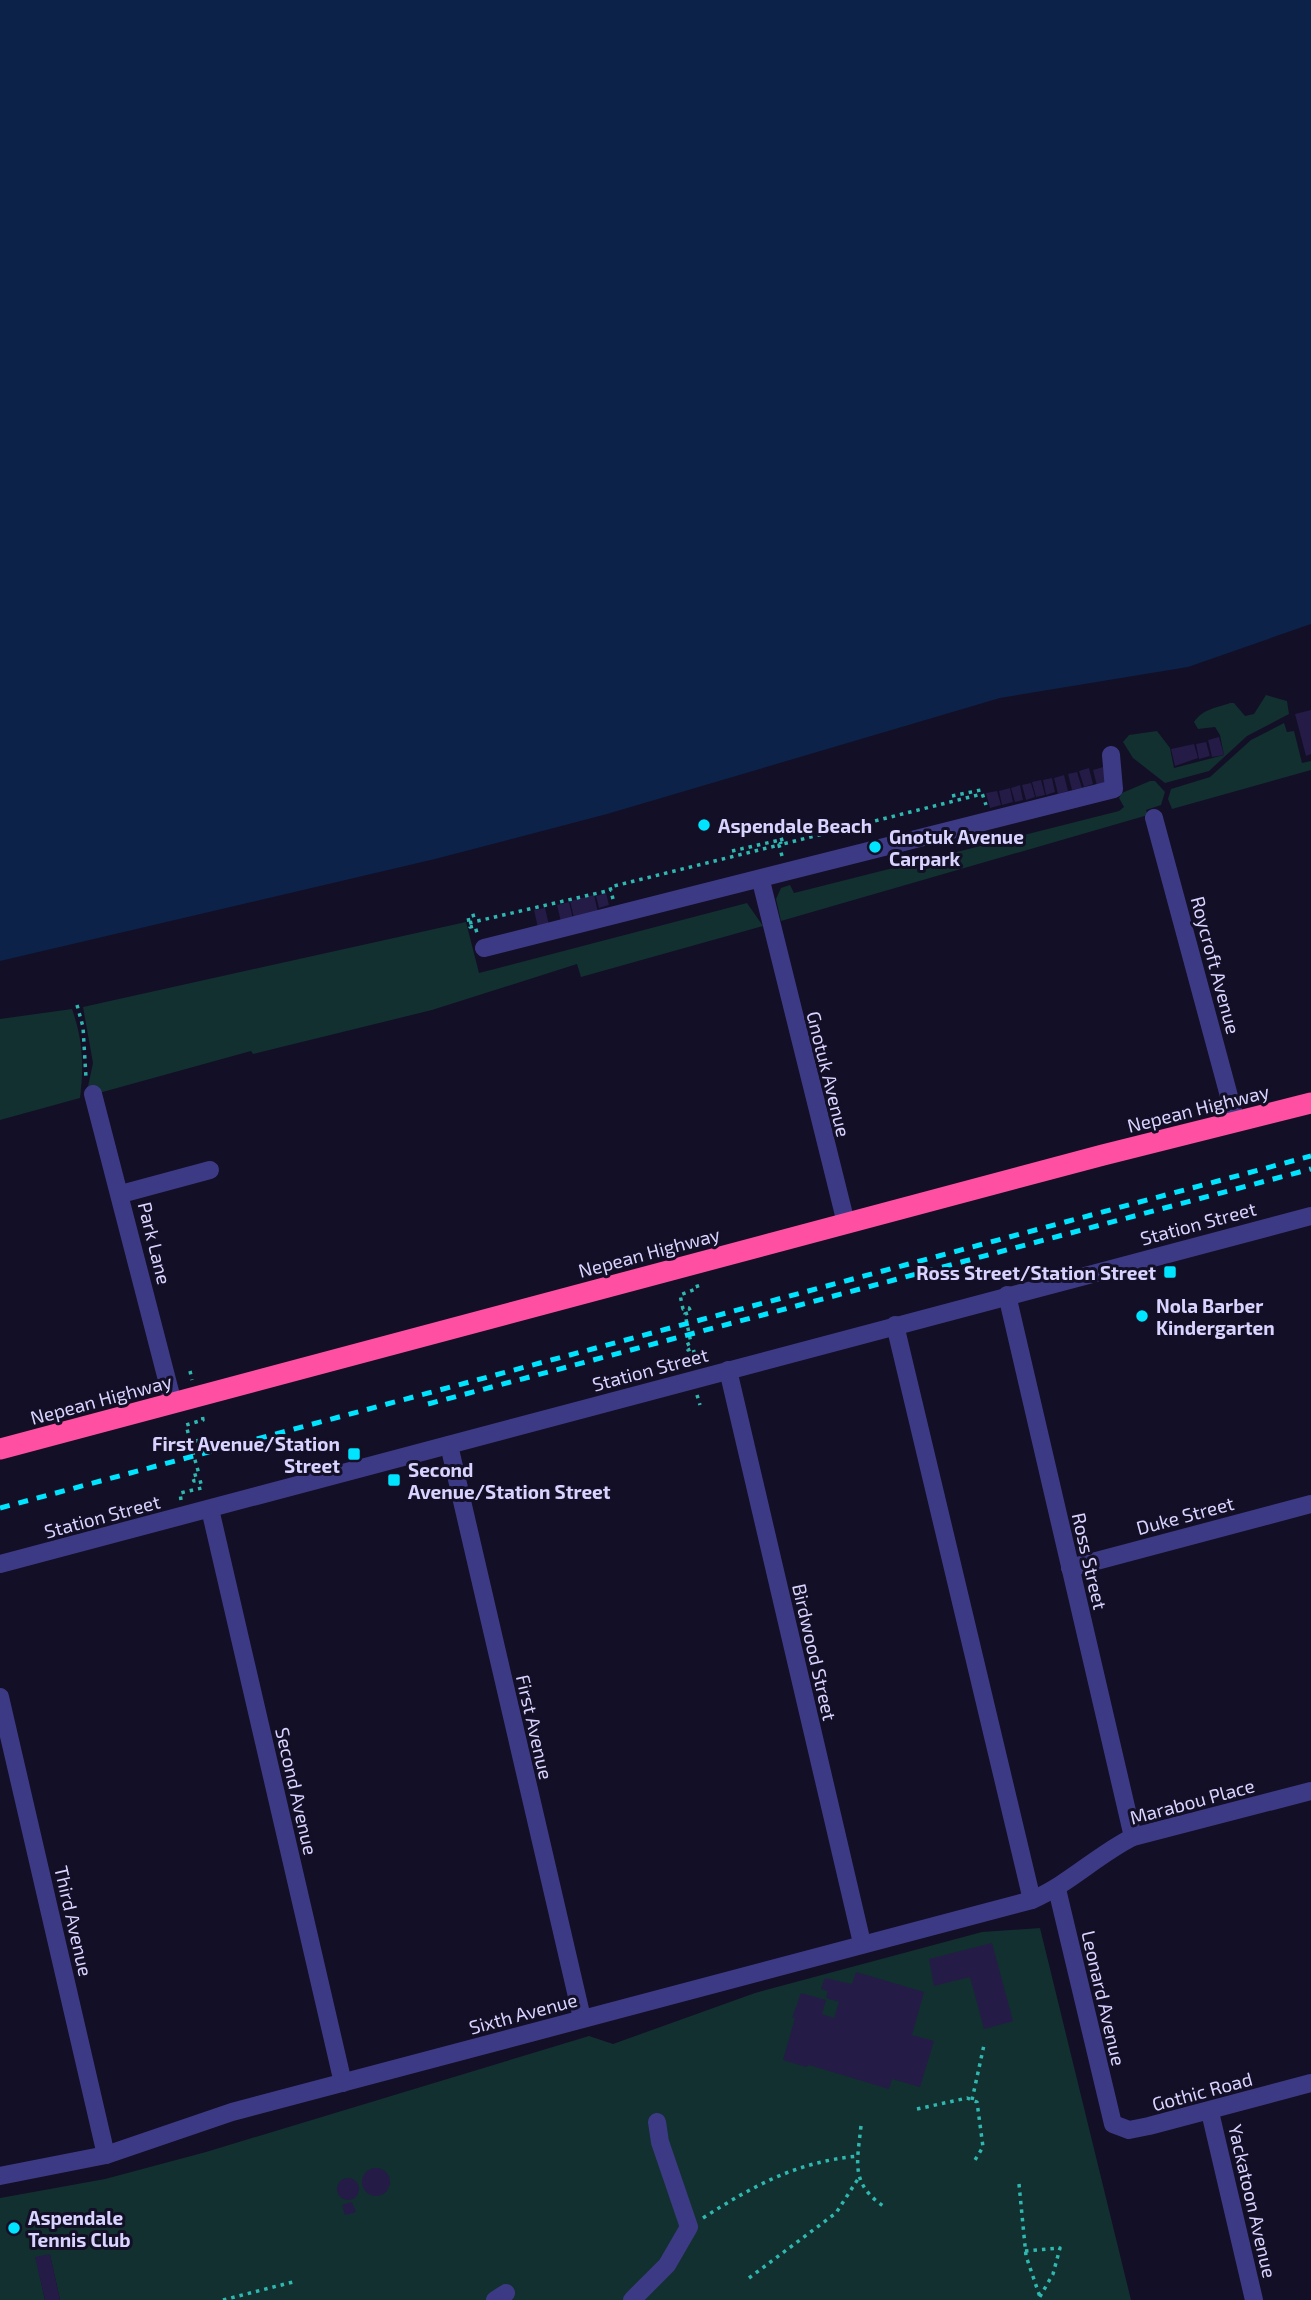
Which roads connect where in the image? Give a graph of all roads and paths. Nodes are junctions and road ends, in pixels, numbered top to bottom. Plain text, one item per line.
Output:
1 (1111, 755) dead end
2 (952, 796) dead end
3 (1154, 818) dead end
4 (990, 820) junction
5 (787, 838) dead end
6 (780, 843) junction
7 (732, 851) dead end
8 (761, 881) junction
9 (611, 890) junction
10 (617, 914) junction
11 (475, 915) dead end
12 (468, 917) dead end
13 (469, 923) dead end
14 (484, 948) dead end
15 (77, 1005) dead end
16 (93, 1094) joint
17 (1311, 1103) edge
18 (1236, 1122) junction
19 (210, 1170) dead end
20 (121, 1194) junction
21 (1311, 1216) edge
22 (846, 1223) junction
23 (693, 1264) junction
24 (1007, 1295) junction
25 (895, 1325) junction
26 (728, 1370) junction
27 (190, 1371) dead end
28 (694, 1379) junction
29 (197, 1397) junction
30 (173, 1403) junction
31 (700, 1405) dead end
32 (449, 1445) junction
33 (0, 1450) edge
34 (1311, 1504) edge
35 (210, 1509) junction
36 (186, 1516) junction
37 (0, 1564) edge
38 (1070, 1568) junction
39 (0, 1697) edge
40 (1311, 1791) edge
41 (1133, 1837) junction
42 (1057, 1889) junction
43 (1032, 1900) junction
44 (862, 1943) junction
45 (582, 2018) junction
46 (984, 2045) dead end
47 (343, 2083) junction
48 (1311, 2083) edge
49 (972, 2099) junction
50 (917, 2109) dead end
51 (1210, 2112) junction
52 (1110, 2116) joint
53 (657, 2122) dead end
54 (861, 2126) dead end
55 (106, 2155) junction
56 (858, 2156) junction
57 (975, 2160) dead end
58 (0, 2176) edge
59 (858, 2179) junction
60 (1019, 2184) dead end
61 (886, 2208) dead end
62 (689, 2227) junction
63 (1025, 2250) junction
64 (749, 2278) dead end
65 (293, 2282) dead end
66 (1039, 2298) edge
67 (223, 2300) edge
68 (632, 2300) edge
69 (1254, 2300) edge

1 - 4 street
2 - 4 path
3 - 18 street, Roycroft Avenue
4 - 8 street
5 - 6 path
6 - 7 path
6 - 9 path
8 - 10 street
8 - 22 street, Gnotuk Avenue
9 - 10 path
9 - 13 path
10 - 14 street
11 - 12 path
15 - 16 path
16 - 20 street, Park Lane
17 - 18 highway, Nepean Highway
18 - 22 highway, Nepean Highway
19 - 20 street
20 - 30 street, Park Lane
21 - 24 street, Station Street
22 - 23 highway, Nepean Highway
23 - 28 path
23 - 29 highway, Nepean Highway
24 - 25 street, Station Street
24 - 38 street, Ross Street
25 - 26 street, Station Street
25 - 43 street
26 - 28 street, Station Street
26 - 44 street, Birdwood Street
27 - 29 path
28 - 31 path
28 - 32 street, Station Street
29 - 30 highway, Nepean Highway
29 - 36 path
30 - 33 highway, Nepean Highway
32 - 35 street, Station Street
32 - 45 street, First Avenue
34 - 38 street, Duke Street
35 - 36 street, Station Street
35 - 47 street, Second Avenue
36 - 37 street, Station Street
38 - 41 street, Ross Street
39 - 55 street, Third Avenue
40 - 41 street, Marabou Place
41 - 42 street, Marabou Place
42 - 43 street, Sixth Avenue
42 - 52 street, Leonard Avenue
43 - 44 street, Sixth Avenue
44 - 45 street, Sixth Avenue
45 - 47 street, Sixth Avenue
46 - 49 path
47 - 55 street, Sixth Avenue
48 - 51 street, Gothic Road
49 - 50 path
49 - 57 path
51 - 52 street, Gothic Road
51 - 69 street, Yackatoon Avenue
53 - 62 street
54 - 56 path
55 - 58 street, Sixth Avenue
56 - 59 path
56 - 62 path
59 - 61 path
59 - 64 path
60 - 63 path
62 - 68 street
63 - 66 path
63 - 66 path
65 - 67 path

